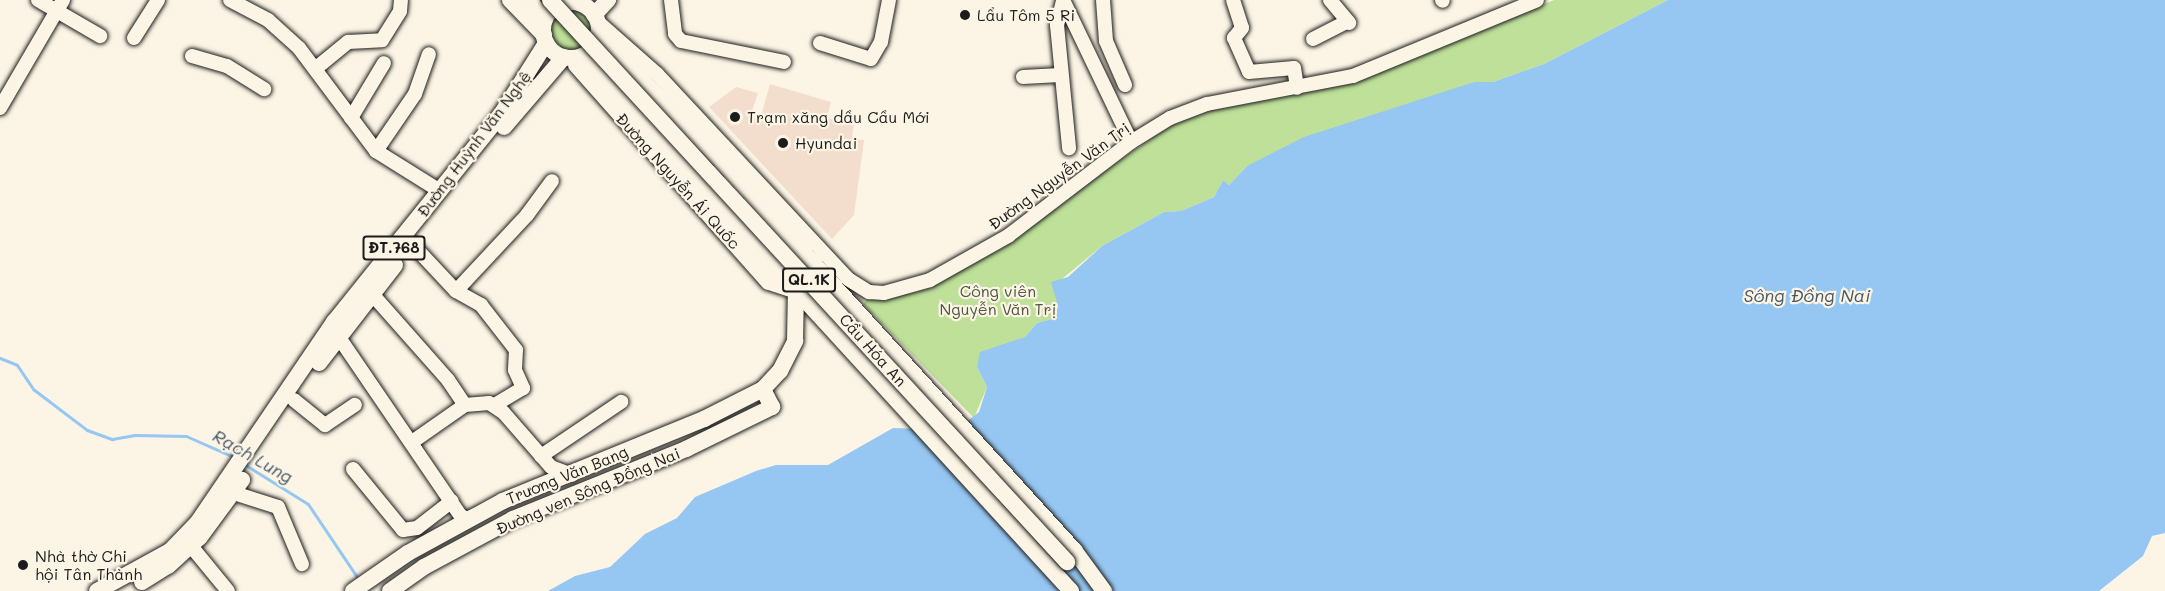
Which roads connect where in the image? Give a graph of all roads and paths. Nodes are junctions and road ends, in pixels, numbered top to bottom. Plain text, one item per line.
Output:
1 (38, 0) edge
2 (158, 0) edge
3 (230, 0) edge
4 (401, 0) edge
5 (510, 0) edge
6 (529, 0) edge
7 (608, 0) edge
8 (670, 0) edge
9 (889, 0) edge
10 (1063, 0) edge
11 (1103, 0) edge
12 (1233, 0) edge
13 (1330, 0) edge
14 (1537, 0) edge
15 (60, 5) edge
16 (580, 8) edge
17 (545, 32) junction
18 (100, 36) dead end
19 (134, 38) dead end
20 (1313, 39) dead end
21 (820, 43) dead end
22 (429, 54) dead end
23 (192, 56) dead end
24 (572, 57) junction
25 (784, 62) dead end
26 (384, 63) dead end
27 (639, 66) junction
28 (315, 69) junction
29 (1060, 75) junction
30 (1023, 77) dead end
31 (1125, 85) dead end
32 (1297, 88) junction
33 (264, 89) dead end
34 (659, 97) junction
35 (0, 108) edge
36 (639, 117) junction
37 (351, 118) junction
38 (1131, 142) junction
39 (1069, 148) dead end
40 (376, 151) junction
41 (552, 181) dead end
42 (440, 191) junction
43 (411, 244) junction
44 (456, 291) junction
45 (798, 293) junction
46 (372, 294) junction
47 (338, 336) junction
48 (764, 389) junction
49 (294, 400) junction
50 (621, 402) dead end
51 (355, 405) dead end
52 (465, 405) junction
53 (495, 405) junction
54 (412, 442) junction
55 (540, 456) junction
56 (625, 456) dead end
57 (245, 465) junction
58 (353, 469) dead end
59 (566, 474) junction
60 (234, 493) junction
61 (452, 501) junction
62 (502, 501) junction
63 (191, 546) junction
64 (302, 564) dead end
65 (97, 591) edge
66 (123, 591) edge
67 (228, 591) edge
68 (353, 591) edge
69 (390, 591) edge
70 (1071, 591) edge
71 (1102, 591) edge

1 - 15 street
2 - 19 street
3 - 28 street
4 - 28 street
5 - 17 main road
6 - 17 main road
7 - 16 main road
8 - 25 street
9 - 21 street
10 - 29 street
10 - 38 street
11 - 31 street
12 - 32 street
13 - 20 street
14 - 32 street, Đường Nguyễn Văn Trị
15 - 18 street
15 - 35 street
16 - 17 main road, Đường Huỳnh Văn Nghệ
16 - 24 main road, Đường Huỳnh Văn Nghệ
16 - 27 main road, QL.1K
16 - 71 main road, Cầu Hóa An / QL.1K, bridge
17 - 24 main road
17 - 42 main road, Đường Huỳnh Văn Nghệ / ĐT.768
22 - 40 street
23 - 33 street
24 - 36 main road, Đường Nguyễn Ái Quốc / QL.1K
24 - 43 main road, Đường Huỳnh Văn Nghệ / ĐT.768
24 - 45 main road, Đường Nguyễn Ái Quốc / QL.1K
26 - 37 street
27 - 34 main road, QL.1K
27 - 38 street, Đường Nguyễn Văn Trị
28 - 37 street
29 - 30 street
29 - 39 street
32 - 38 street, Đường Nguyễn Văn Trị
34 - 36 main road
34 - 71 main road, Cầu Hóa An / QL.1K
36 - 45 main road, Đường Nguyễn Ái Quốc / QL.1K
37 - 40 street
40 - 42 street
41 - 44 street
42 - 57 main road, Đường Huỳnh Văn Nghệ / ĐT.768
43 - 44 street
43 - 46 main road, Đường Huỳnh Văn Nghệ / ĐT.768
44 - 53 street
45 - 48 main road
45 - 70 main road, Cầu Hóa An / QL.1K
46 - 47 main road, Đường Huỳnh Văn Nghệ / ĐT.768
46 - 52 street
47 - 49 main road, Đường Huỳnh Văn Nghệ / ĐT.768
47 - 54 street
48 - 59 main road, Trương Văn Bang
48 - 69 main road, Đường ven Sông Đồng Nai
49 - 51 street
49 - 57 main road, Đường Huỳnh Văn Nghệ / ĐT.768
50 - 55 street
52 - 53 street
52 - 54 street
53 - 55 street
54 - 61 street
55 - 59 street
56 - 59 street
57 - 60 main road, Đường Huỳnh Văn Nghệ / ĐT.768
57 - 65 main road, Đường Huỳnh Văn Nghệ / ĐT.768
58 - 61 street
59 - 62 main road, Trương Văn Bang
60 - 63 main road, Đường Huỳnh Văn Nghệ / ĐT.768
60 - 64 street
61 - 62 street
62 - 68 main road, Trương Văn Bang
63 - 66 main road, Đường Huỳnh Văn Nghệ / ĐT.768
63 - 67 street

